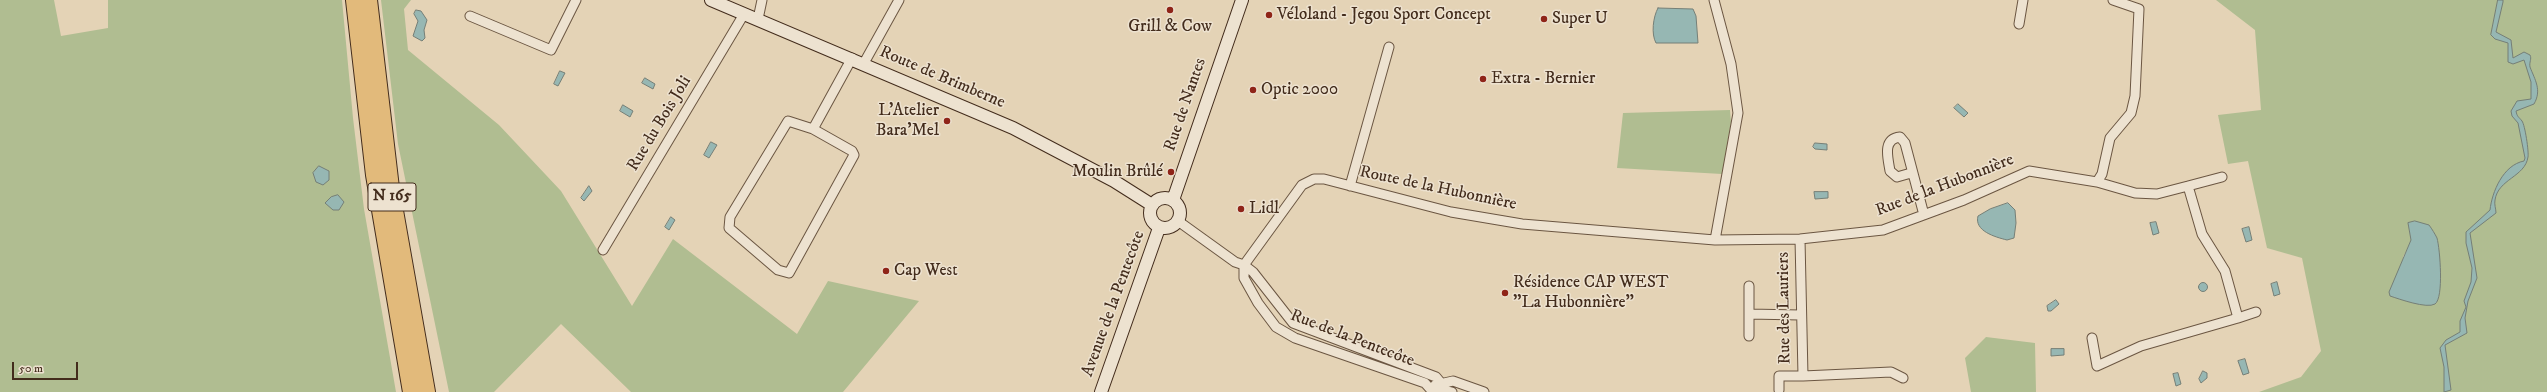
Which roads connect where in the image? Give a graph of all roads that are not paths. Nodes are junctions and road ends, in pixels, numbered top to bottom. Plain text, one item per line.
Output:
1 (354, 0) edge
2 (368, 0) edge
3 (576, 0) edge
4 (711, 0) edge
5 (762, 0) edge
6 (898, 0) edge
7 (1242, 0) edge
8 (1714, 0) edge
9 (2023, 0) edge
10 (2113, 0) edge
11 (744, 14) junction
12 (470, 16) dead end
13 (758, 19) junction
14 (2019, 24) dead end
15 (1389, 47) dead end
16 (852, 58) junction
17 (864, 63) junction
18 (813, 129) junction
19 (1912, 173) dead end
20 (2222, 177) dead end
21 (2097, 182) junction
22 (1350, 186) junction
23 (2188, 186) junction
24 (1173, 200) junction
25 (1152, 205) junction
26 (1924, 215) junction
27 (1178, 221) junction
28 (1159, 228) junction
29 (1800, 239) junction
30 (1715, 240) junction
31 (603, 250) dead end
32 (1244, 265) junction
33 (1749, 286) dead end
34 (1275, 300) junction
35 (1262, 309) junction
36 (2256, 312) dead end
37 (1749, 314) junction
38 (1800, 315) junction
39 (2238, 318) junction
40 (1749, 336) dead end
41 (2092, 338) dead end
42 (1803, 376) junction
43 (1903, 378) dead end
44 (1436, 386) edge
45 (1779, 390) dead end
46 (411, 392) edge
47 (427, 392) edge
48 (1101, 392) edge
49 (1452, 392) edge
50 (1484, 392) edge

1 - 46 highway, N 165
2 - 47 highway, N 165
3 - 12 street
4 - 11 street, Route de Brimberne
5 - 13 street
6 - 17 street
7 - 24 street, Rue de Nantes
8 - 30 street
9 - 14 street
10 - 21 street
11 - 13 street, Route de Brimberne
11 - 31 street, Rue du Bois Joli
13 - 16 street, Route de Brimberne
15 - 22 street
16 - 17 street, Route de Brimberne
16 - 18 street
17 - 25 street, Route de Brimberne
18 - 18 street
19 - 26 street
20 - 23 street, Rue de la Hubonnière
21 - 23 street, Rue de la Hubonnière
21 - 26 street, Rue de la Hubonnière
22 - 30 street, Route de la Hubonnière
22 - 32 street, Route de la Hubonnière
23 - 39 street
24 - 25 street
24 - 27 street
25 - 28 street
26 - 29 street, Rue de la Hubonnière
27 - 28 street
27 - 32 street
28 - 48 street, Avenue de la Pentecôte
29 - 30 street, Rue de la Hubonnière
29 - 38 street, Rue des Lauriers
32 - 34 street, Rue de la Pentecôte
32 - 35 street, Rue de la Pentecôte
33 - 37 street
34 - 35 street
34 - 35 street
34 - 44 street, Rue de la Pentecôte
35 - 44 street, Rue de la Pentecôte
36 - 39 street
37 - 38 street
37 - 40 street
38 - 42 street, Rue des Lauriers
39 - 41 street
42 - 43 street, Rue des Lauriers
42 - 45 street, Rue des Lauriers
44 - 49 street, Rue de la Pentecôte
44 - 50 street, Rue de la Pentecôte

